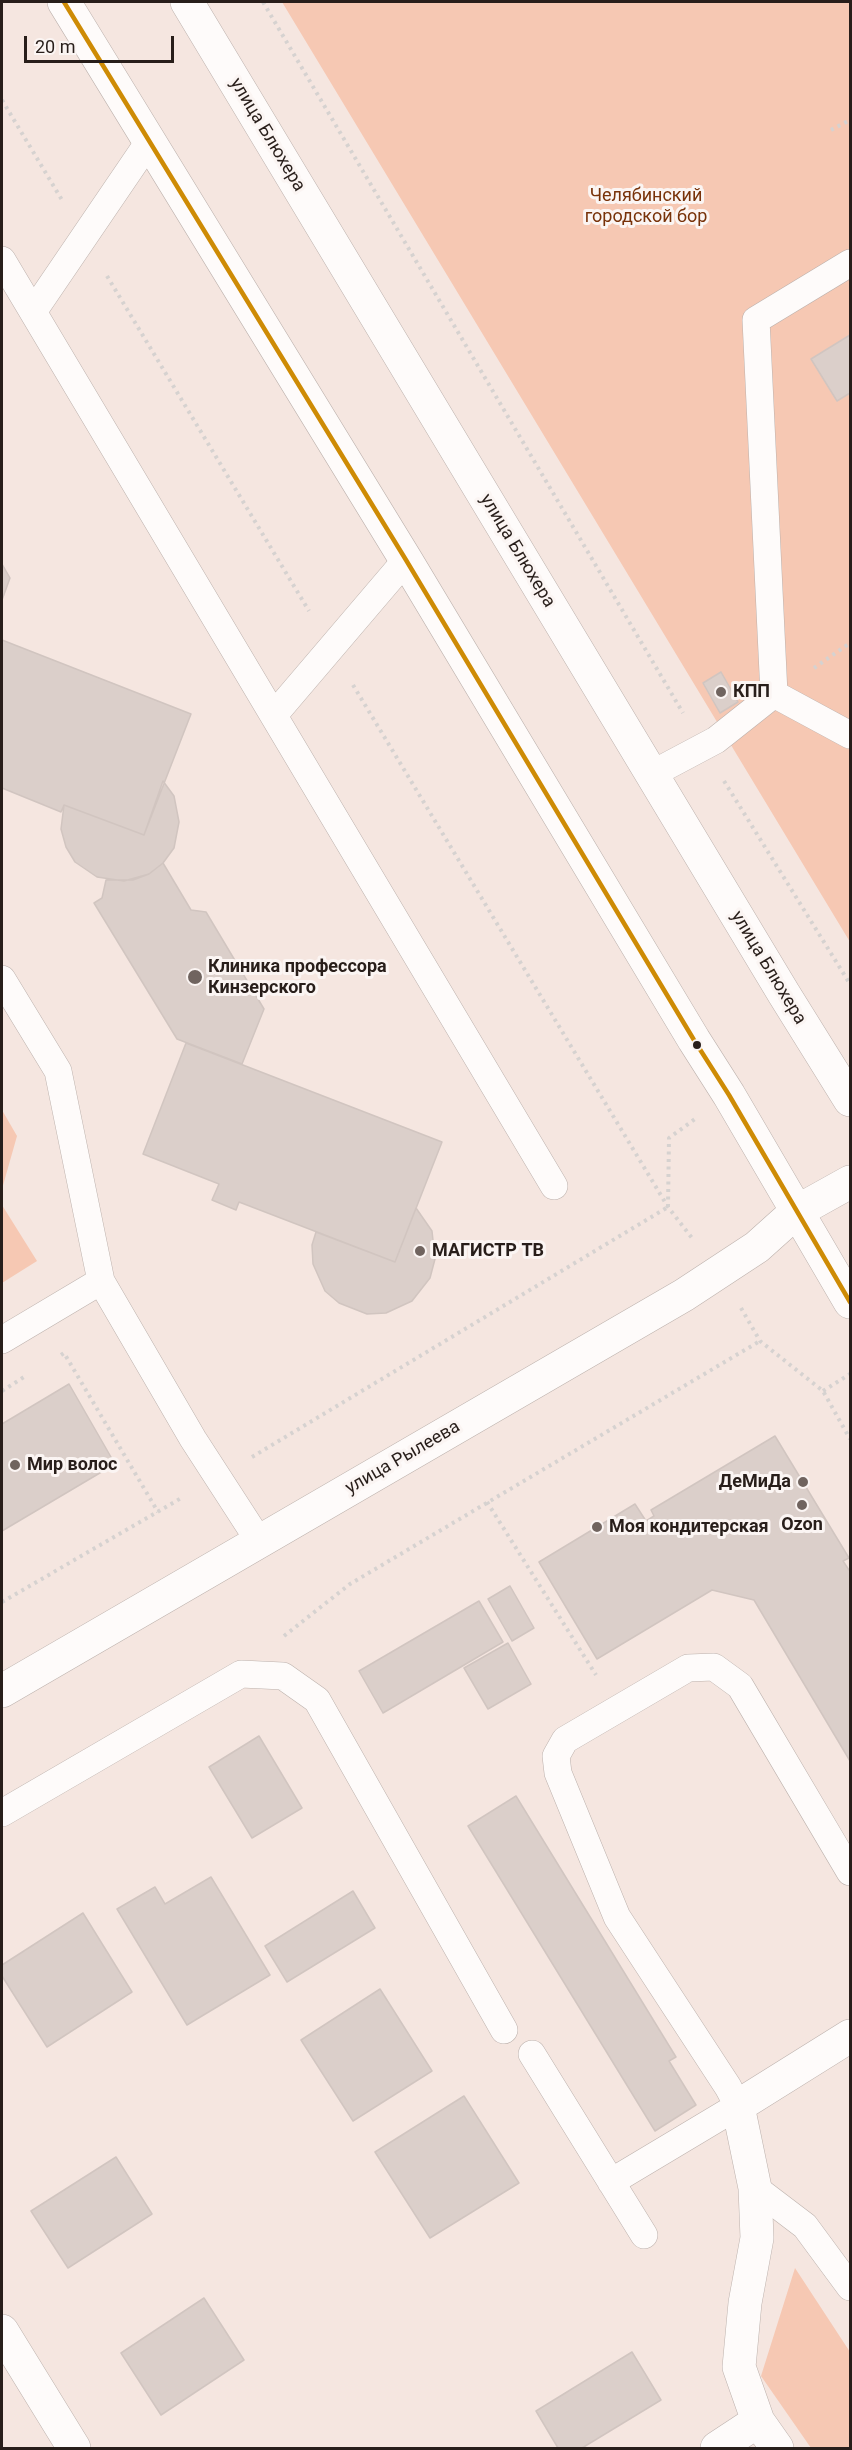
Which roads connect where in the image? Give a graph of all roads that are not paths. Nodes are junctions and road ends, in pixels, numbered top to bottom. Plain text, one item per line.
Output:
1 (64, 2) edge
2 (187, 2) edge
3 (150, 140) junction
4 (2, 260) edge
5 (850, 263) edge
6 (33, 312) junction
7 (406, 560) junction
8 (774, 694) junction
9 (274, 715) junction
10 (850, 735) edge
11 (652, 774) junction
12 (2, 979) edge
13 (850, 1100) edge
14 (850, 1182) edge
15 (554, 1186) dead end
16 (796, 1212) junction
17 (101, 1281) junction
18 (850, 1302) edge
19 (2, 1340) edge
20 (259, 1541) junction
21 (2, 1691) edge
22 (2, 1813) edge
23 (850, 1872) edge
24 (504, 2030) dead end
25 (850, 2036) edge
26 (532, 2054) dead end
27 (738, 2106) junction
28 (611, 2182) junction
29 (755, 2188) junction
30 (644, 2235) dead end
31 (850, 2287) edge
32 (2, 2331) edge
33 (758, 2421) junction
34 (74, 2448) edge
35 (717, 2448) edge
36 (777, 2448) edge

1 - 3 main road
2 - 11 main road, улица Блюхера
3 - 6 lane
3 - 7 main road
4 - 6 lane
5 - 8 lane
6 - 9 lane
7 - 9 lane
7 - 16 main road
8 - 10 lane
8 - 11 lane
9 - 15 lane
11 - 13 main road, улица Блюхера
12 - 17 lane
14 - 16 main road, улица Рылеева
16 - 18 main road
16 - 20 main road, улица Рылеева
17 - 19 lane
17 - 20 lane
20 - 21 main road, улица Рылеева
22 - 24 lane
23 - 27 lane
25 - 27 main road
26 - 28 lane
27 - 28 lane
27 - 29 main road
28 - 30 lane
29 - 31 lane
29 - 33 main road
32 - 34 main road
33 - 35 main road
33 - 36 main road

